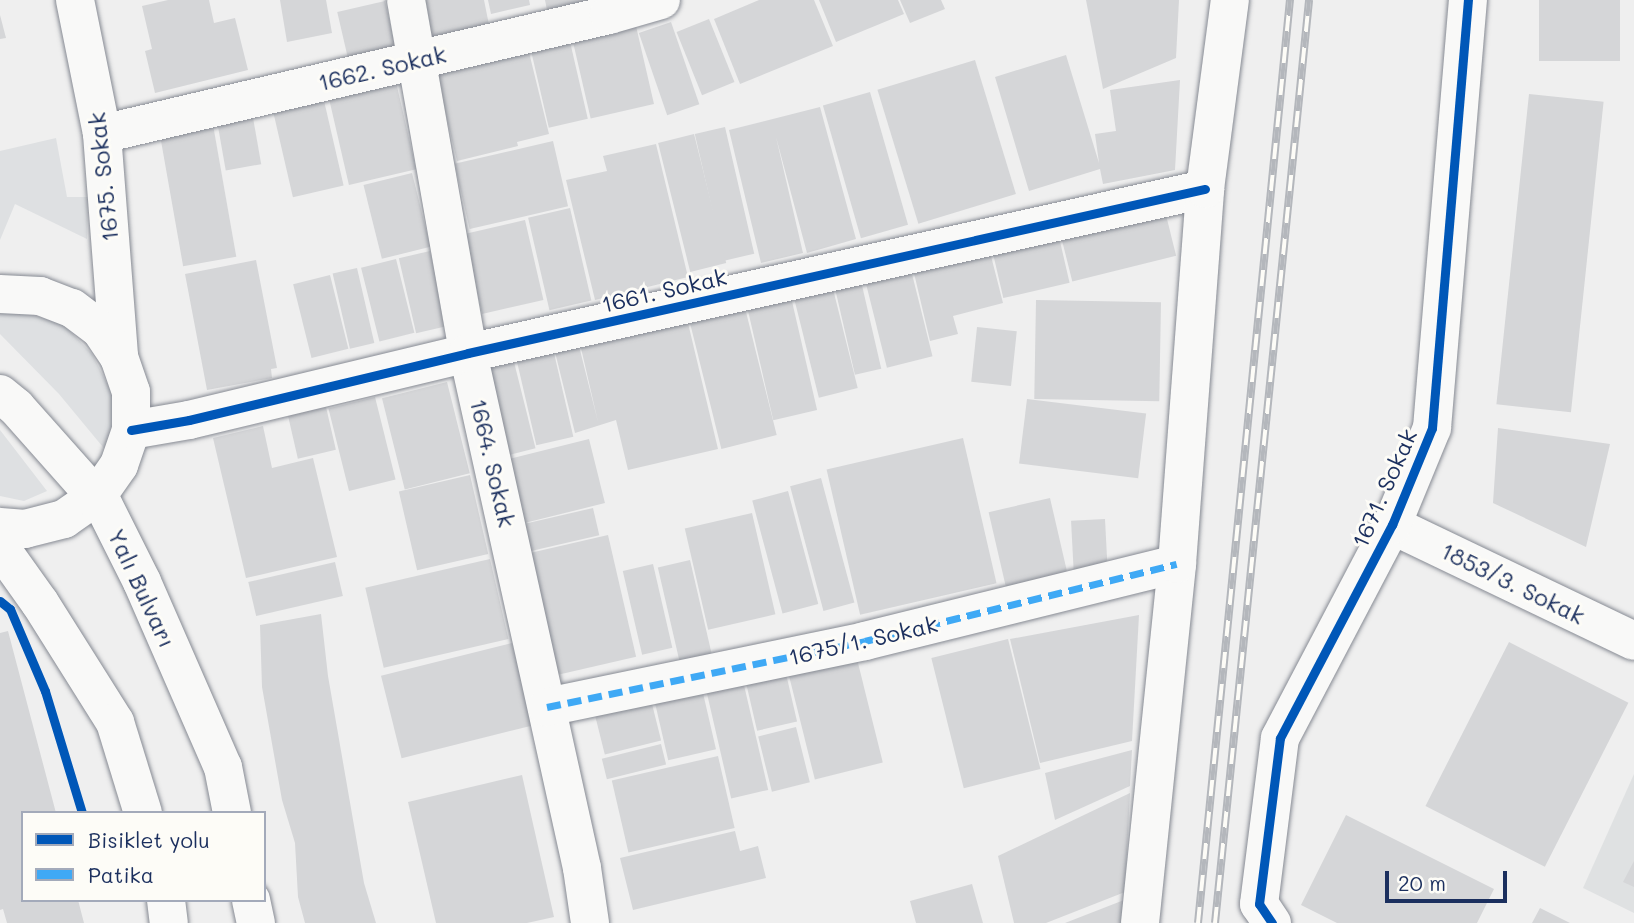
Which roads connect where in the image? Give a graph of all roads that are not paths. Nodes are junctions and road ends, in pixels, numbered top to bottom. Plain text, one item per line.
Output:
1 (75, 0) edge
2 (406, 0) edge
3 (661, 0) edge
4 (1230, 0) edge
5 (1468, 0) edge
6 (418, 59) junction
7 (102, 134) junction
8 (1205, 189) junction
9 (0, 295) edge
10 (468, 354) junction
11 (119, 356) junction
12 (0, 394) edge
13 (131, 430) junction
14 (97, 496) junction
15 (1392, 525) junction
16 (0, 527) edge
17 (0, 547) edge
18 (1177, 564) junction
19 (1634, 641) edge
20 (547, 707) junction
21 (142, 811) edge
22 (231, 811) edge
23 (166, 902) edge
24 (251, 902) edge
25 (169, 923) edge
26 (256, 923) edge
27 (590, 923) edge
28 (1140, 923) edge
29 (1272, 923) edge

1 - 7 street, 1675. Sokak
2 - 6 street, 1664. Sokak
3 - 6 street, 1662. Sokak
4 - 8 street
5 - 15 street, 1671. Sokak
6 - 7 street, 1662. Sokak
6 - 10 street, 1664. Sokak
7 - 11 street, 1675. Sokak
8 - 10 street, 1661. Sokak
8 - 18 street
9 - 11 street
10 - 13 street, 1661. Sokak
10 - 20 street, 1664. Sokak
11 - 13 street
12 - 14 street, Yalı Bulvarı
13 - 14 street
14 - 16 street
14 - 22 street, Yalı Bulvarı
15 - 19 street, 1853/3. Sokak
15 - 29 street, 1671. Sokak
17 - 21 street
18 - 20 street, 1675/1. Sokak
18 - 28 street
20 - 27 street, 1664. Sokak
23 - 25 street
24 - 26 street

